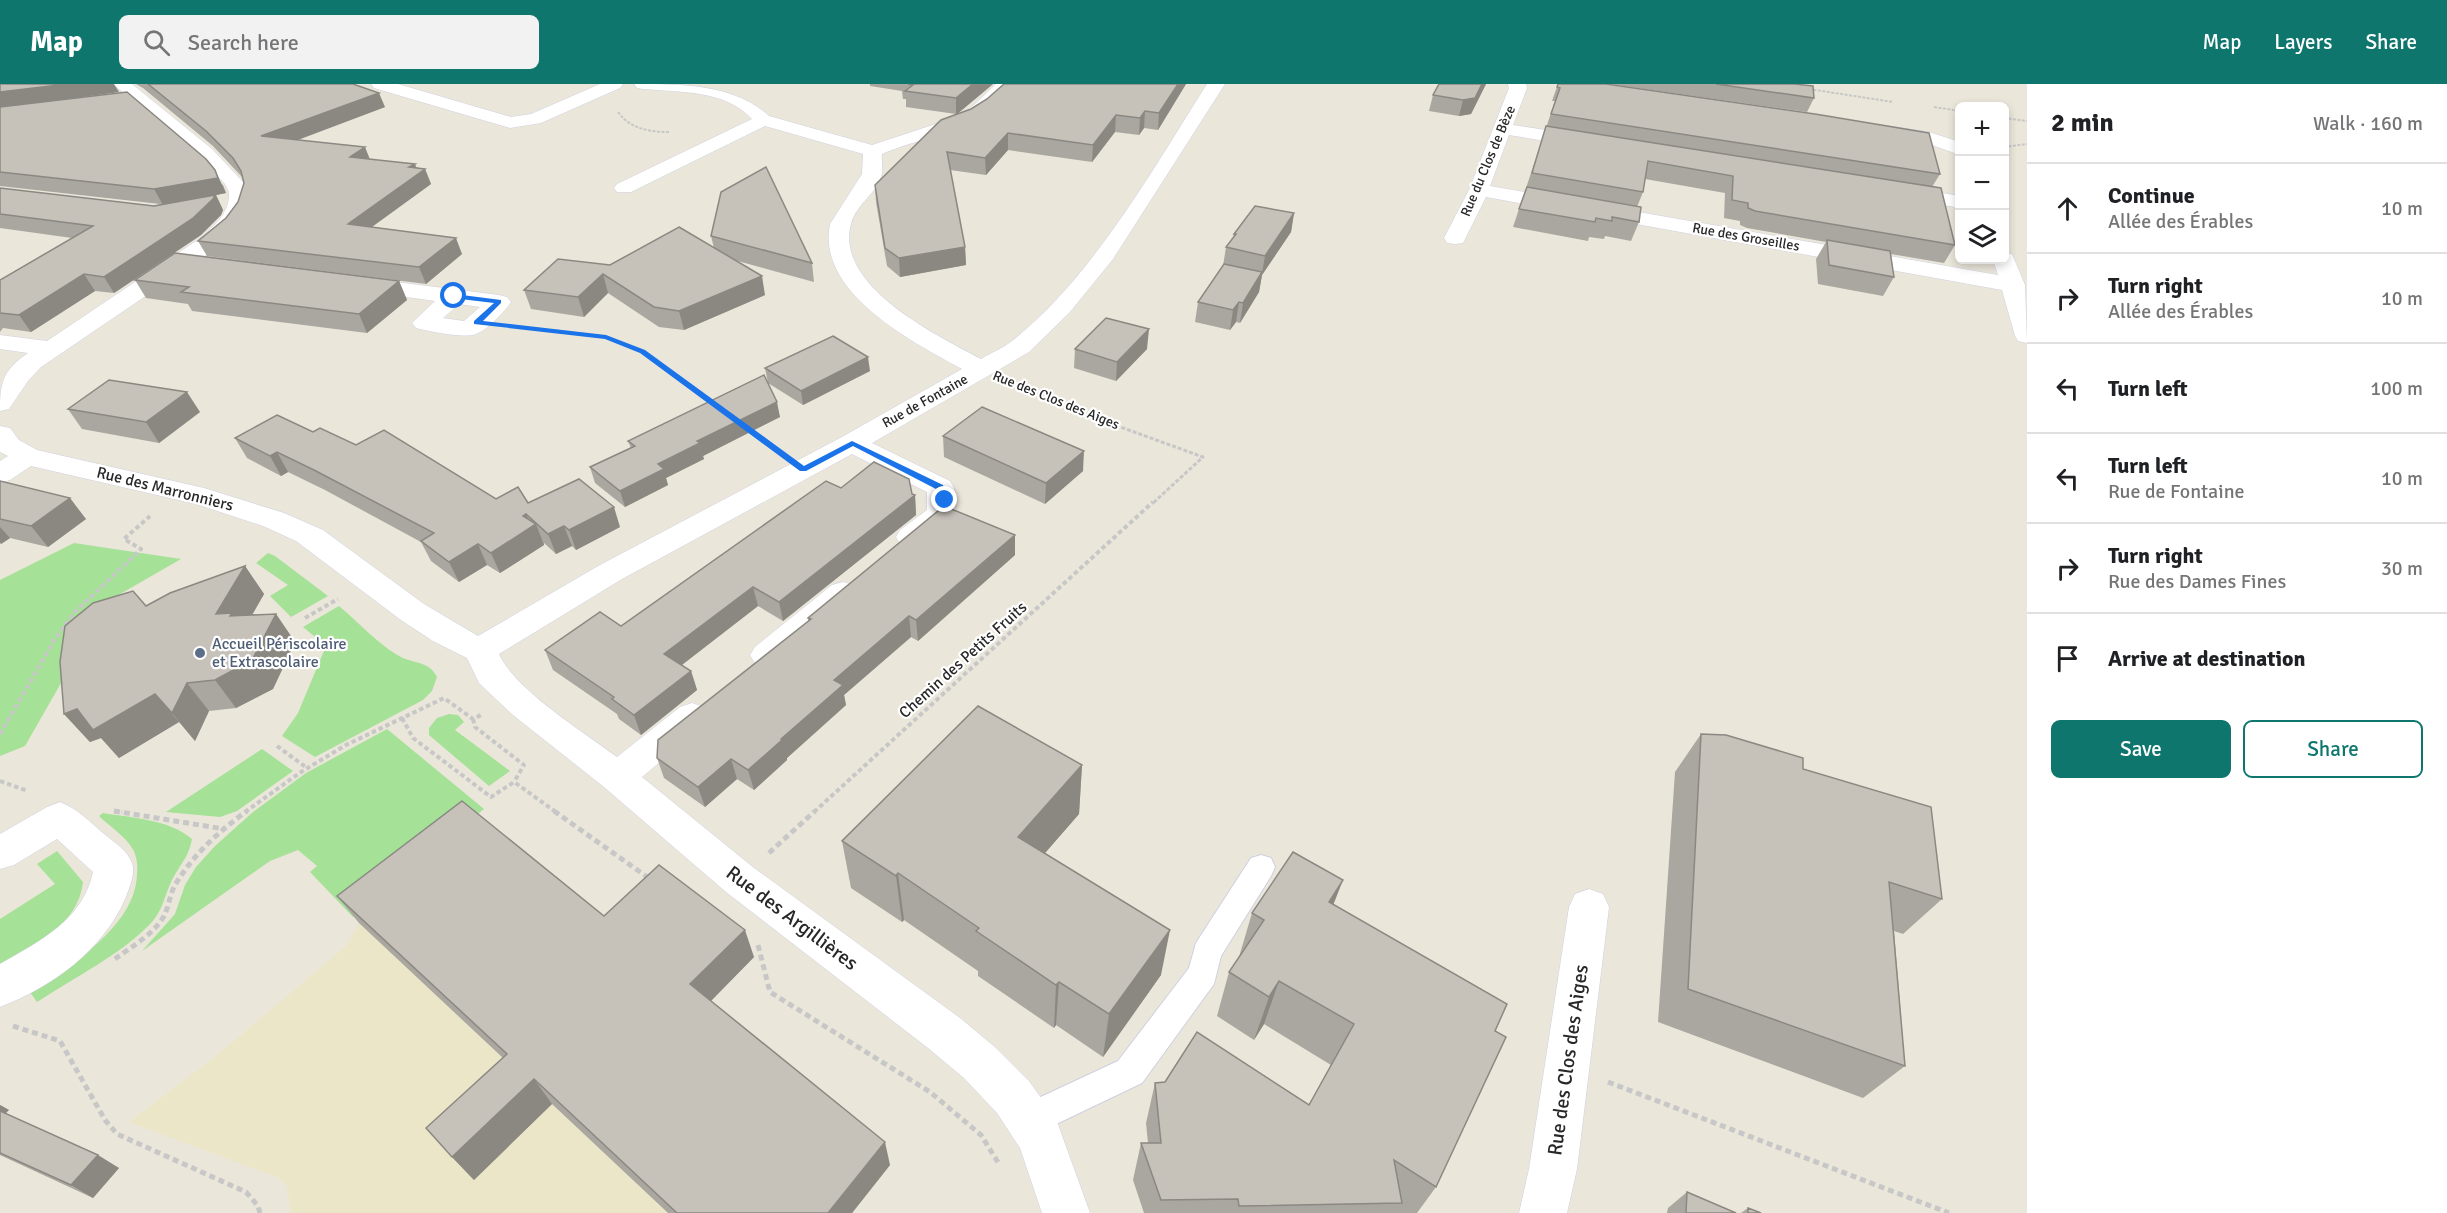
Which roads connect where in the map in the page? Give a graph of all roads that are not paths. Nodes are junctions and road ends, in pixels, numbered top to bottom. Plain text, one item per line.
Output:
1 (380, 84) edge
2 (614, 84) edge
3 (643, 84) edge
4 (1006, 84) edge
5 (1216, 84) edge
6 (1516, 84) edge
7 (118, 92) edge
8 (763, 120) junction
9 (1503, 129) junction
10 (1871, 130) edge
11 (1609, 146) edge
12 (1955, 148) edge
13 (873, 151) junction
14 (624, 188) dead end
15 (1878, 189) edge
16 (1479, 190) junction
17 (239, 199) junction
18 (1955, 201) edge
19 (217, 203) edge
20 (1455, 237) dead end
21 (182, 262) junction
22 (2006, 264) edge
23 (218, 266) edge
24 (336, 281) edge
25 (2014, 285) junction
26 (454, 296) junction
27 (2027, 336) edge
28 (0, 342) edge
29 (51, 349) junction
30 (982, 370) junction
31 (0, 403) edge
32 (0, 434) edge
33 (852, 443) junction
34 (27, 456) junction
35 (0, 474) edge
36 (480, 650) junction
37 (747, 671) edge
38 (719, 694) edge
39 (617, 777) junction
40 (0, 853) edge
41 (1261, 867) dead end
42 (1589, 907) dead end
43 (4, 1006) edge
44 (1029, 1120) junction
45 (1066, 1213) edge
46 (1543, 1213) edge

1 - 2 street
3 - 8 street
4 - 13 street
5 - 30 street, Rue de Fontaine
6 - 9 street, Rue du Clos de Bèze
7 - 17 street
8 - 13 street
8 - 14 street
9 - 11 street
9 - 16 street, Rue du Clos de Bèze
10 - 12 street
13 - 30 street, Rue des Clos des Aiges
15 - 18 street
16 - 20 street, Rue du Clos de Bèze
16 - 25 street, Rue des Groseilles
17 - 19 street
17 - 21 street
21 - 23 street
21 - 29 street
22 - 25 street
24 - 26 street
25 - 27 street
26 - 26 street
28 - 29 street
29 - 31 street
30 - 33 street, Rue de Fontaine
32 - 34 street, Rue des Marronniers
33 - 36 street, Rue de Fontaine
33 - 37 street
34 - 35 street
34 - 36 street, Rue des Marronniers
36 - 39 street, Rue des Argillières
38 - 39 street
39 - 44 street, Rue des Argillières
40 - 43 street
41 - 44 lane
42 - 46 street, Rue des Clos des Aiges
44 - 45 street, Rue des Argillières

